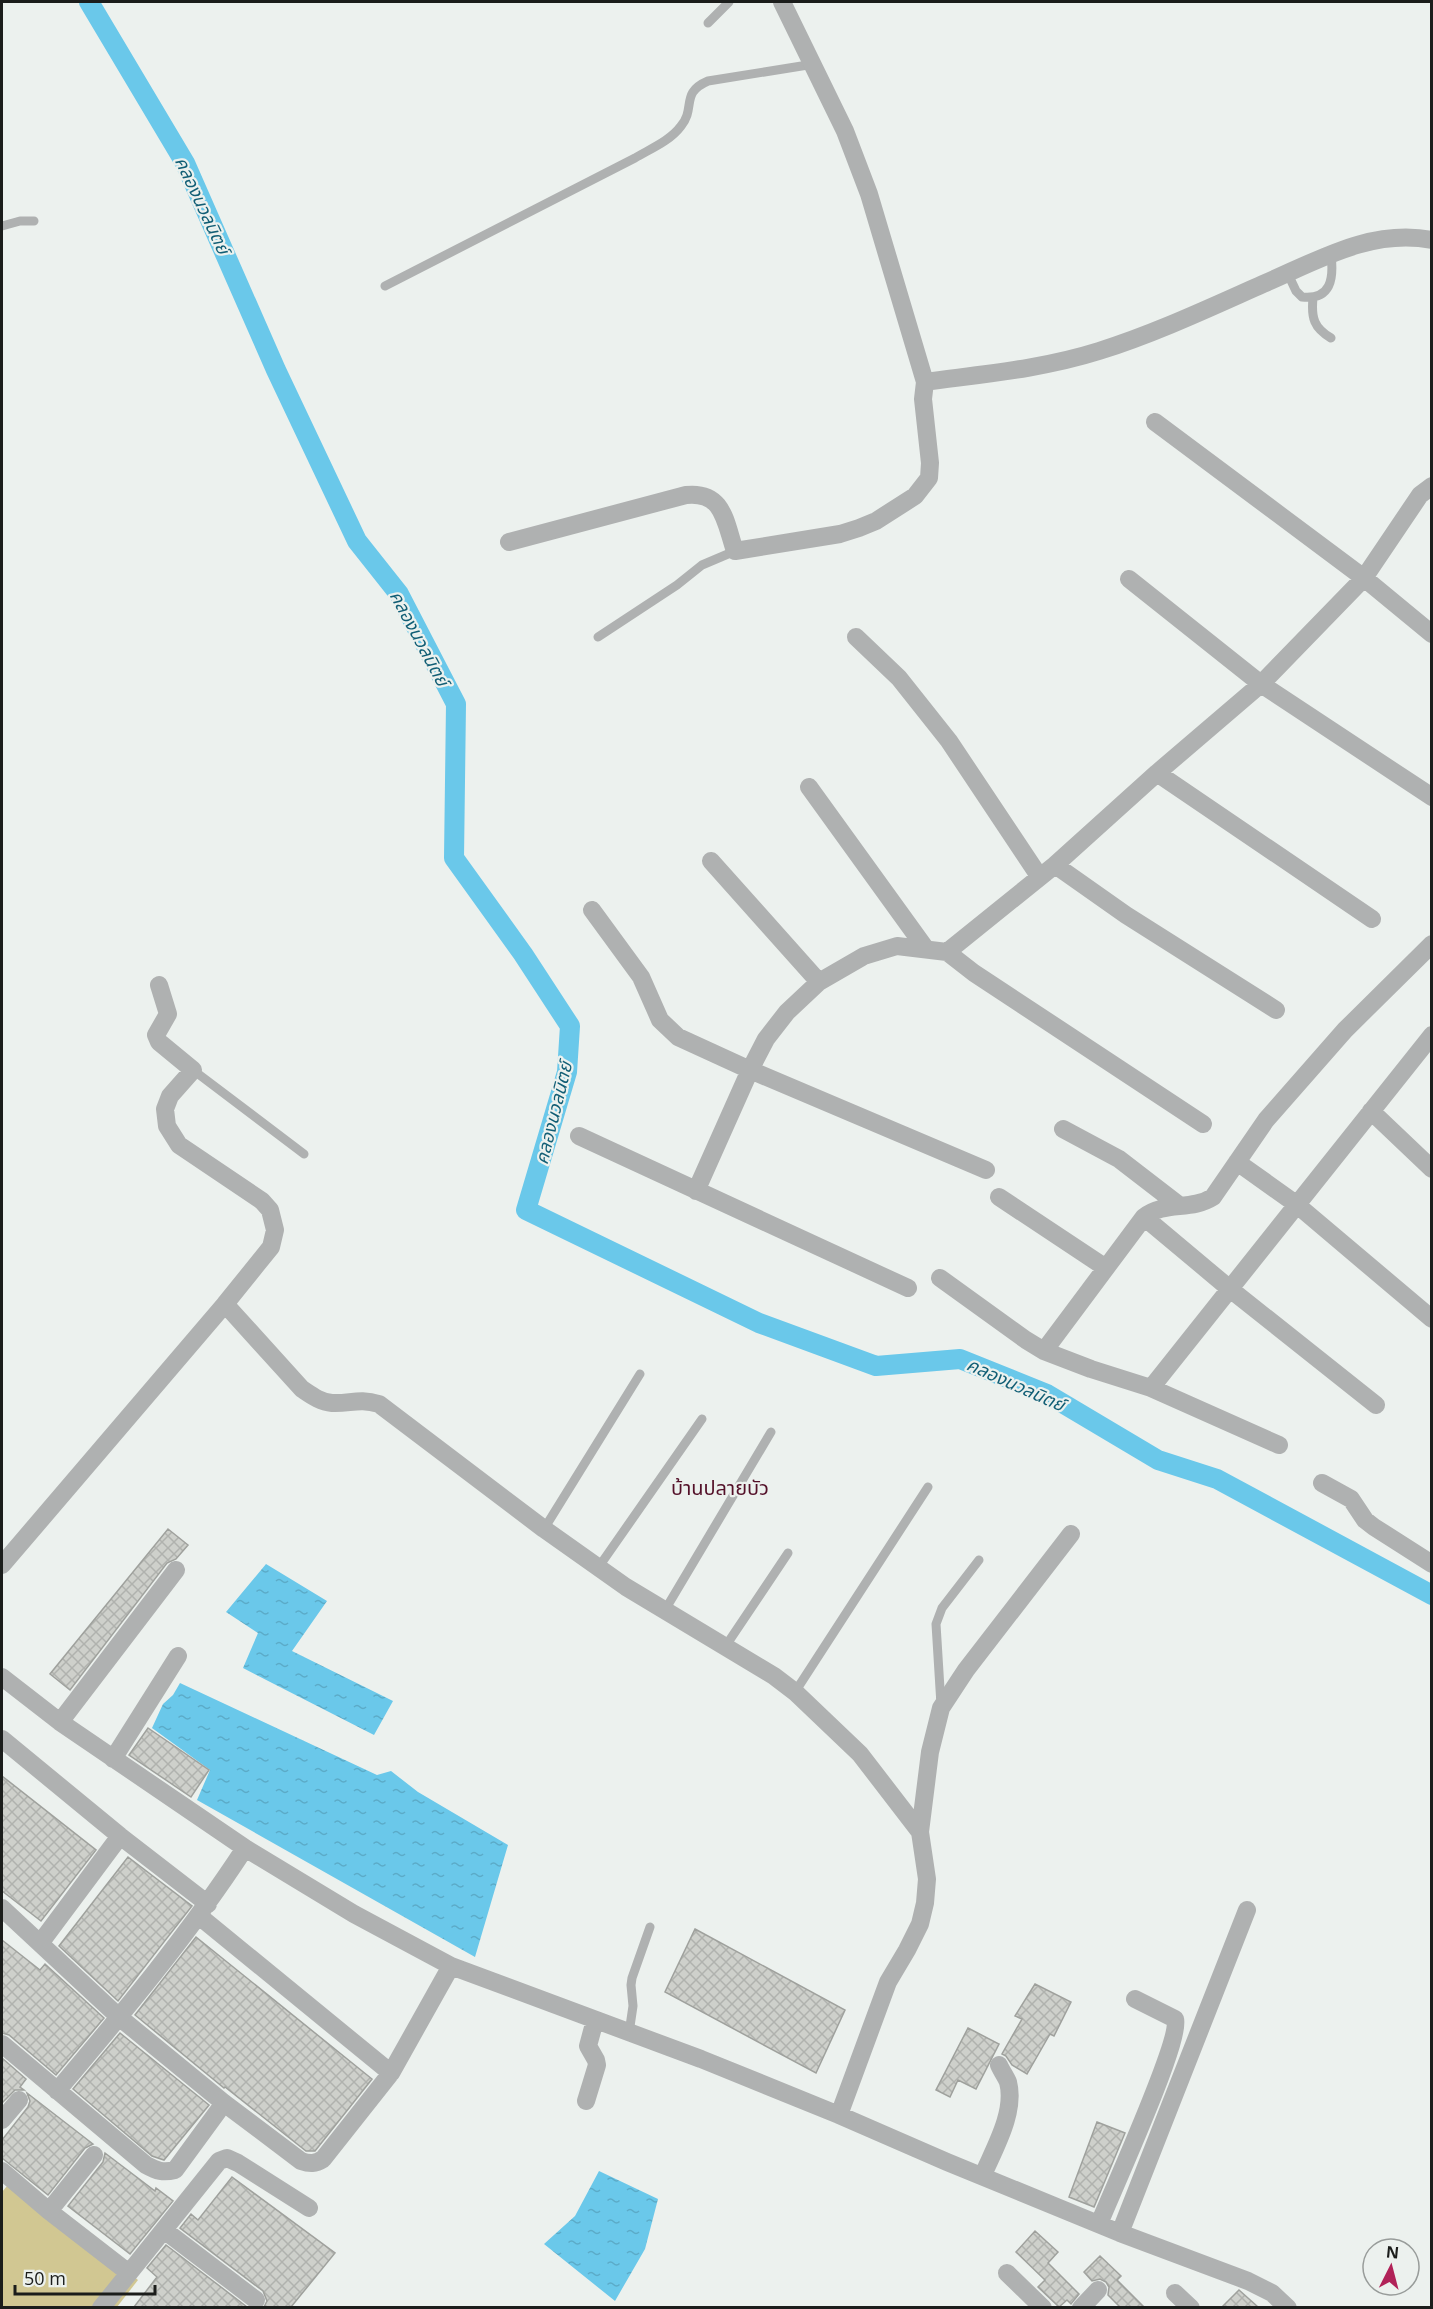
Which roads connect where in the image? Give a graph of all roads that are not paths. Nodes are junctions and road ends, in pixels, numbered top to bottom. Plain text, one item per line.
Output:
1 (729, 2) edge
2 (782, 2) edge
3 (708, 23) dead end
4 (814, 64) junction
5 (34, 221) dead end
6 (2, 226) edge
7 (1431, 240) edge
8 (1331, 255) junction
9 (1288, 274) junction
10 (385, 286) dead end
11 (1313, 298) junction
12 (1331, 338) dead end
13 (925, 382) junction
14 (1155, 422) dead end
15 (1431, 486) edge
16 (509, 542) dead end
17 (735, 551) junction
18 (1364, 578) junction
19 (1129, 579) dead end
20 (1431, 634) edge
21 (598, 637) dead end
22 (856, 637) dead end
23 (1261, 684) junction
24 (1157, 772) junction
25 (809, 787) dead end
26 (1431, 797) edge
27 (711, 861) dead end
28 (1055, 865) junction
29 (1039, 876) junction
30 (592, 910) dead end
31 (1372, 919) dead end
32 (1431, 944) edge
33 (927, 949) junction
34 (947, 952) junction
35 (819, 982) junction
36 (159, 985) dead end
37 (1276, 1010) dead end
38 (1429, 1042) edge
39 (193, 1070) junction
40 (750, 1070) junction
41 (1371, 1112) junction
42 (1203, 1124) dead end
43 (1063, 1129) dead end
44 (579, 1136) dead end
45 (304, 1154) dead end
46 (1237, 1162) junction
47 (1431, 1169) edge
48 (986, 1170) dead end
49 (696, 1191) junction
50 (999, 1197) dead end
51 (1296, 1204) junction
52 (1180, 1206) junction
53 (1144, 1217) junction
54 (1106, 1268) junction
55 (940, 1278) dead end
56 (908, 1288) dead end
57 (1230, 1288) junction
58 (225, 1304) junction
59 (1431, 1319) edge
60 (1044, 1351) junction
61 (640, 1374) dead end
62 (1151, 1388) junction
63 (1376, 1406) dead end
64 (702, 1419) dead end
65 (771, 1432) dead end
66 (1279, 1445) dead end
67 (1322, 1483) dead end
68 (928, 1487) dead end
69 (544, 1530) junction
70 (1071, 1534) dead end
71 (788, 1553) dead end
72 (978, 1560) dead end
73 (1431, 1564) edge
74 (2, 1565) edge
75 (598, 1568) junction
76 (176, 1570) dead end
77 (665, 1610) junction
78 (725, 1647) junction
79 (178, 1656) dead end
80 (2, 1677) edge
81 (795, 1692) junction
82 (941, 1708) junction
83 (60, 1722) junction
84 (2, 1739) edge
85 (113, 1759) junction
86 (920, 1832) junction
87 (120, 1836) junction
88 (244, 1848) junction
89 (2, 1908) edge
90 (203, 1910) junction
91 (1247, 1910) dead end
92 (650, 1927) dead end
93 (41, 1942) junction
94 (451, 1966) junction
95 (1135, 1999) dead end
96 (120, 2017) junction
97 (595, 2020) junction
98 (629, 2033) junction
99 (2, 2044) edge
100 (999, 2065) dead end
101 (391, 2073) junction
102 (57, 2091) junction
103 (19, 2100) dead end
104 (586, 2101) dead end
105 (224, 2103) junction
106 (839, 2115) junction
107 (2, 2120) edge
108 (94, 2155) dead end
109 (983, 2175) junction
110 (5, 2181) edge
111 (309, 2208) dead end
112 (49, 2211) junction
113 (1099, 2224) junction
114 (164, 2230) junction
115 (1120, 2233) junction
116 (129, 2273) junction
117 (1007, 2273) dead end
118 (1098, 2290) dead end
119 (1174, 2294) dead end
120 (256, 2300) dead end
121 (101, 2307) edge
122 (1043, 2307) edge
123 (1081, 2307) edge
124 (1191, 2307) edge
125 (1288, 2307) edge

1 - 3 lane
2 - 4 street
4 - 10 lane
4 - 13 street
5 - 6 lane
7 - 8 street
8 - 9 street
8 - 11 lane
9 - 11 lane
9 - 13 street
11 - 12 lane
13 - 17 street
14 - 18 street
15 - 18 street
16 - 17 street
17 - 21 lane
18 - 20 street
18 - 23 street
19 - 23 street
22 - 29 street
23 - 24 street
23 - 26 street
24 - 28 street
24 - 31 street
25 - 33 street
27 - 35 street
28 - 29 street
28 - 37 street
29 - 34 street
30 - 40 street
32 - 46 street
33 - 34 street
33 - 35 street
34 - 42 street
35 - 40 street
36 - 39 street
38 - 41 street
39 - 45 lane
39 - 58 street
40 - 48 street
40 - 49 street
41 - 47 street
41 - 51 street
43 - 52 street
44 - 49 street
46 - 51 street
46 - 52 street
49 - 56 street
50 - 54 street
51 - 57 street
51 - 59 street
52 - 53 street
53 - 54 street
53 - 57 street
54 - 60 street
55 - 60 street
57 - 62 street
57 - 63 street
58 - 69 street
58 - 74 street
60 - 62 street
61 - 69 lane
62 - 66 street
64 - 75 lane
65 - 77 lane
67 - 73 street
68 - 81 lane
69 - 75 street
70 - 82 street
71 - 78 lane
72 - 82 lane
75 - 77 street
76 - 83 street
77 - 78 street
78 - 81 street
79 - 85 street
80 - 83 street
81 - 86 street
82 - 86 street
83 - 85 street
84 - 87 street
85 - 88 street
86 - 106 street
87 - 90 street
87 - 93 street
88 - 90 street
88 - 94 street
89 - 93 street
90 - 96 street
90 - 101 street
91 - 115 street
92 - 98 lane
93 - 96 street
94 - 97 street
94 - 101 street
95 - 113 street
96 - 102 street
96 - 105 street
97 - 98 street
97 - 104 street
98 - 106 street
99 - 102 street
100 - 109 street
101 - 105 street
102 - 105 street
103 - 107 street
106 - 109 street
108 - 112 street
109 - 113 street
110 - 112 street
111 - 114 street
112 - 116 street
113 - 115 street
114 - 116 street
114 - 120 street
115 - 125 street
116 - 121 street
117 - 122 street
118 - 123 street
119 - 124 street

